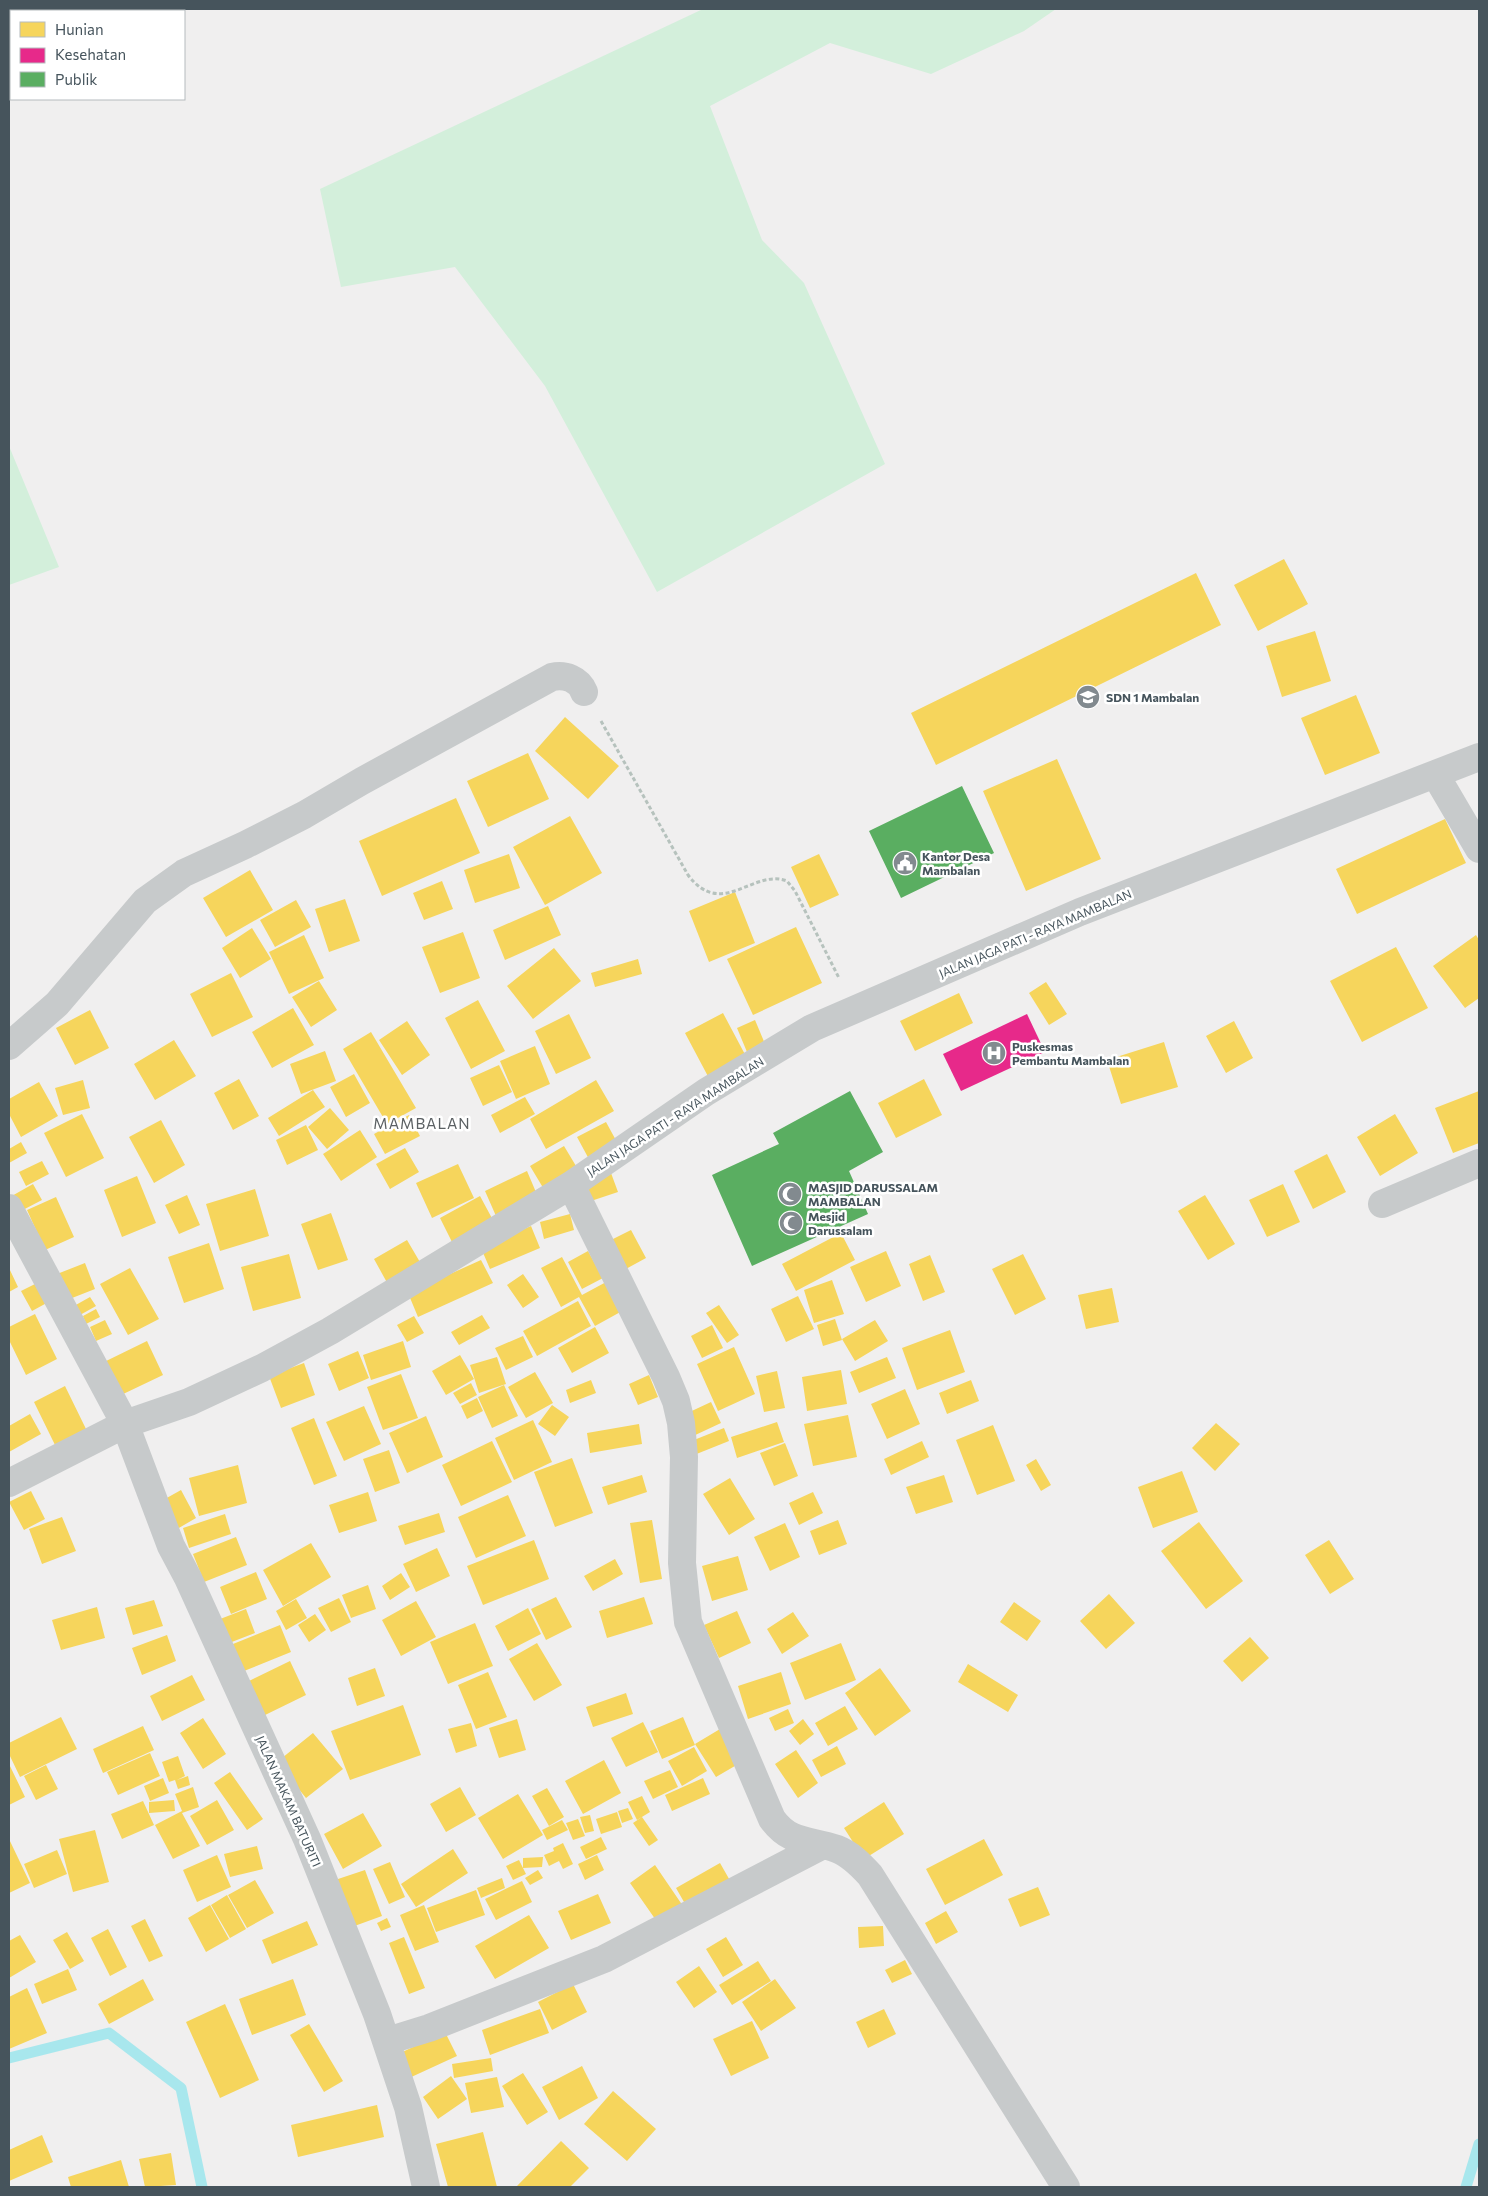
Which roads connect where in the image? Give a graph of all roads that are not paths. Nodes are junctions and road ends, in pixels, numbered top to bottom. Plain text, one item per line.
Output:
1 (584, 692) road end
2 (1479, 757) edge
3 (1435, 774) junction
4 (1479, 850) edge
5 (9, 1046) edge
6 (1479, 1163) edge
7 (570, 1185) junction
8 (1382, 1204) dead end
9 (9, 1208) edge
10 (125, 1424) junction
11 (9, 1483) edge
12 (823, 1844) junction
13 (387, 2041) junction
14 (426, 2187) edge
15 (1066, 2187) edge

1 - 5 street
2 - 3 street, JALAN JAGA PATI - RAYA MAMBALAN
3 - 4 street
3 - 7 street, JALAN JAGA PATI - RAYA MAMBALAN
6 - 8 street
7 - 10 street, JALAN JAGA PATI - RAYA MAMBALAN
7 - 12 street
9 - 10 street, JALAN MAKAM BATURITI
10 - 11 street, JALAN JAGA PATI - RAYA MAMBALAN
10 - 13 street, JALAN MAKAM BATURITI
12 - 13 street
12 - 15 street
13 - 14 street, JALAN MAKAM BATURITI

